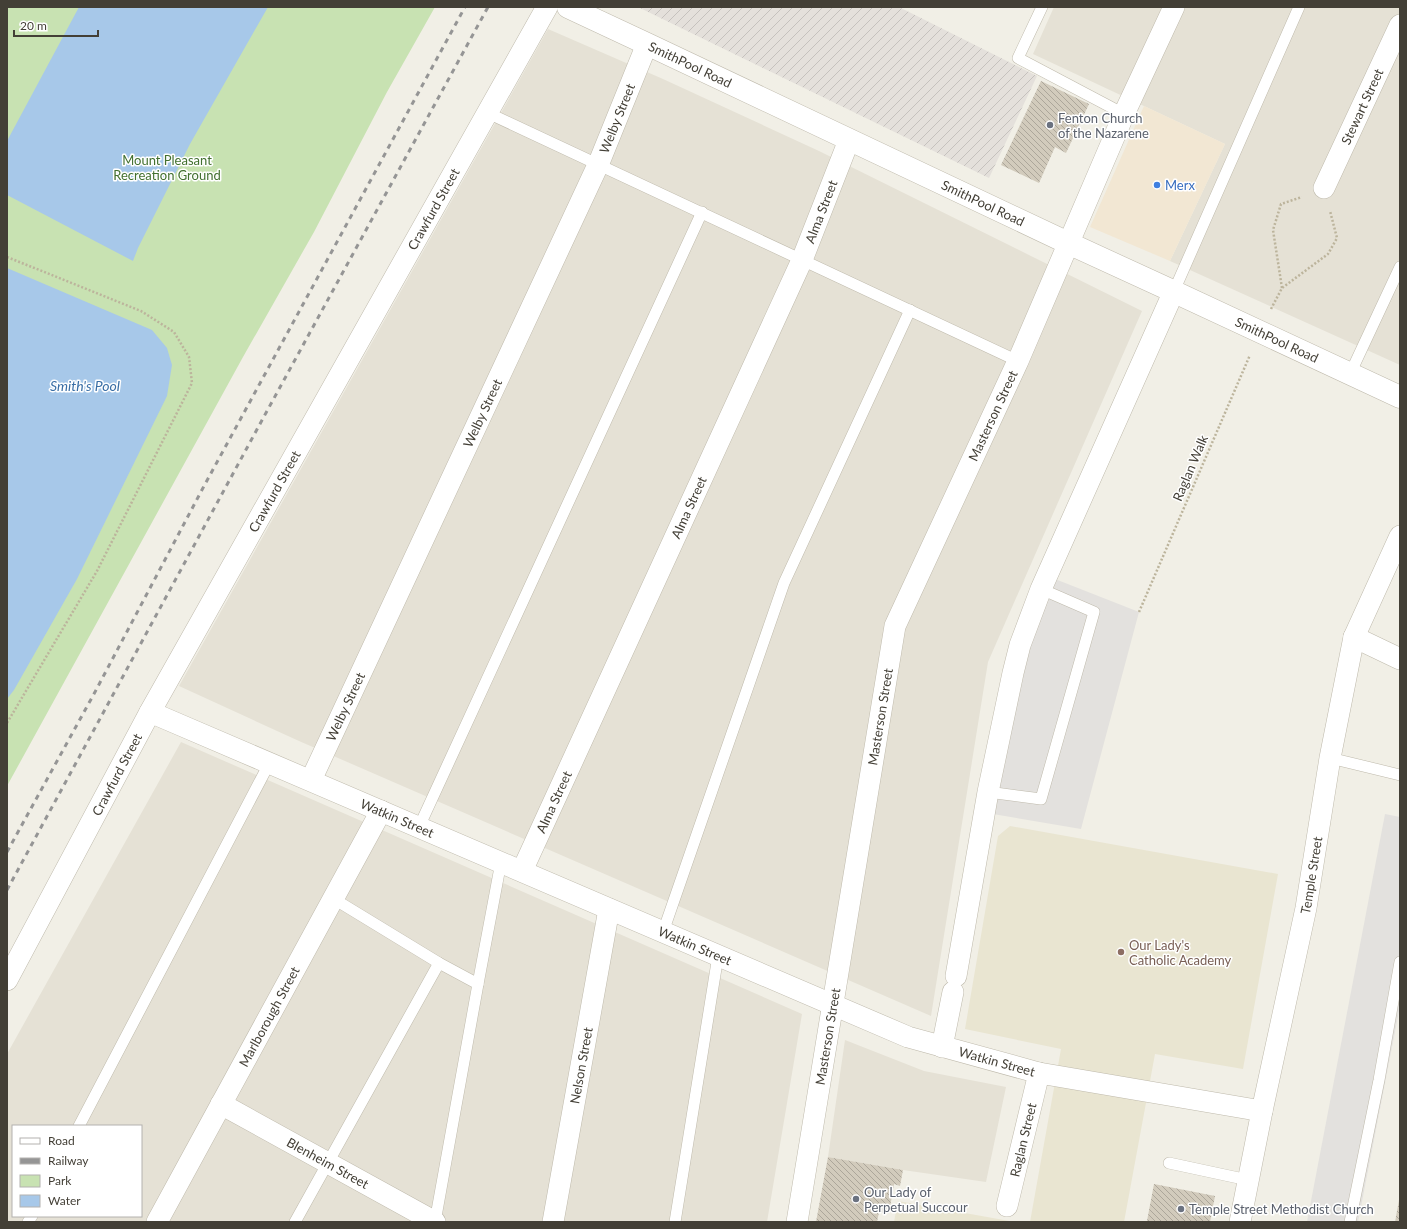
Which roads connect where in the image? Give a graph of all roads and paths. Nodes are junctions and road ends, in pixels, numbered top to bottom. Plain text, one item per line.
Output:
1 (547, 7) edge
2 (568, 7) edge
3 (1042, 7) edge
4 (1174, 7) edge
5 (1299, 7) edge
6 (1400, 25) edge
7 (648, 44) junction
8 (488, 113) junction
9 (1124, 114) junction
10 (849, 140) junction
11 (598, 165) junction
12 (1324, 188) junction
13 (702, 212) junction
14 (1068, 243) junction
15 (7, 257) edge
16 (802, 260) junction
17 (1400, 268) edge
18 (1174, 291) junction
19 (910, 310) junction
20 (1260, 332) junction
21 (1018, 360) junction
22 (1350, 374) junction
23 (1400, 397) edge
24 (1400, 536) edge
25 (1041, 589) junction
26 (1139, 612) dead end
27 (1354, 637) junction
28 (1400, 659) edge
29 (150, 712) junction
30 (7, 723) edge
31 (1330, 758) junction
32 (270, 762) junction
33 (1400, 775) edge
34 (311, 780) junction
35 (988, 792) junction
36 (381, 811) junction
37 (420, 827) junction
38 (501, 862) junction
39 (522, 871) junction
40 (334, 899) junction
41 (609, 909) junction
42 (663, 932) junction
43 (718, 956) junction
44 (1400, 962) edge
45 (439, 963) junction
46 (7, 980) edge
47 (478, 984) junction
48 (833, 1005) junction
49 (942, 1047) junction
50 (1039, 1073) junction
51 (221, 1104) junction
52 (1262, 1111) junction
53 (80, 1125) edge
54 (328, 1163) junction
55 (1169, 1163) dead end
56 (1248, 1180) junction
57 (1007, 1206) dead end
58 (157, 1222) edge
59 (295, 1222) edge
60 (435, 1222) edge
61 (553, 1222) edge
62 (675, 1222) edge
63 (797, 1222) edge
64 (1240, 1222) edge
65 (1350, 1222) edge

1 - 8 street, Crawfurd Street
2 - 7 street, SmithPool Road
3 - 9 lane
4 - 9 street, Masterson Street
5 - 18 lane
6 - 12 street, Stewart Street
7 - 10 street, SmithPool Road
7 - 11 street, Welby Street
8 - 11 lane
8 - 29 street, Crawfurd Street
9 - 14 street, Masterson Street
10 - 14 street, SmithPool Road
10 - 16 street, Alma Street
11 - 13 lane
11 - 34 street, Welby Street
12 - 12 path
13 - 16 lane
13 - 37 lane
14 - 18 street, SmithPool Road
14 - 21 street, Masterson Street
15 - 30 path
16 - 19 lane
16 - 39 street, Alma Street
17 - 22 lane
18 - 20 street, SmithPool Road
18 - 25 street
19 - 21 lane
19 - 42 lane
20 - 22 street, SmithPool Road
20 - 26 path, Raglan Walk
21 - 48 street, Masterson Street
22 - 23 street, SmithPool Road
24 - 27 street, Temple Street
25 - 35 street
25 - 35 lane
27 - 28 street
27 - 31 street, Temple Street
29 - 32 street, Watkin Street
29 - 46 street, Crawfurd Street
31 - 33 lane
31 - 52 street, Temple Street
32 - 34 street, Watkin Street
32 - 53 lane
34 - 36 street, Watkin Street
35 - 49 street
36 - 37 street, Watkin Street
36 - 40 street, Marlborough Street
37 - 38 street, Watkin Street
38 - 39 street, Watkin Street
38 - 47 lane
39 - 41 street, Watkin Street
40 - 45 lane
40 - 51 street, Marlborough Street
41 - 42 street, Watkin Street
41 - 61 street, Nelson Street
42 - 43 street, Watkin Street
43 - 48 street, Watkin Street
43 - 62 lane
44 - 65 lane
45 - 47 lane
45 - 54 lane
47 - 60 lane
48 - 49 street, Watkin Street
48 - 63 street, Masterson Street
49 - 50 street, Watkin Street
50 - 52 street, Watkin Street
50 - 57 street, Raglan Street
51 - 54 street, Blenheim Street
51 - 58 street, Marlborough Street
52 - 56 street, Temple Street
54 - 59 lane
54 - 60 street, Blenheim Street
55 - 56 lane
56 - 64 street, Temple Street

